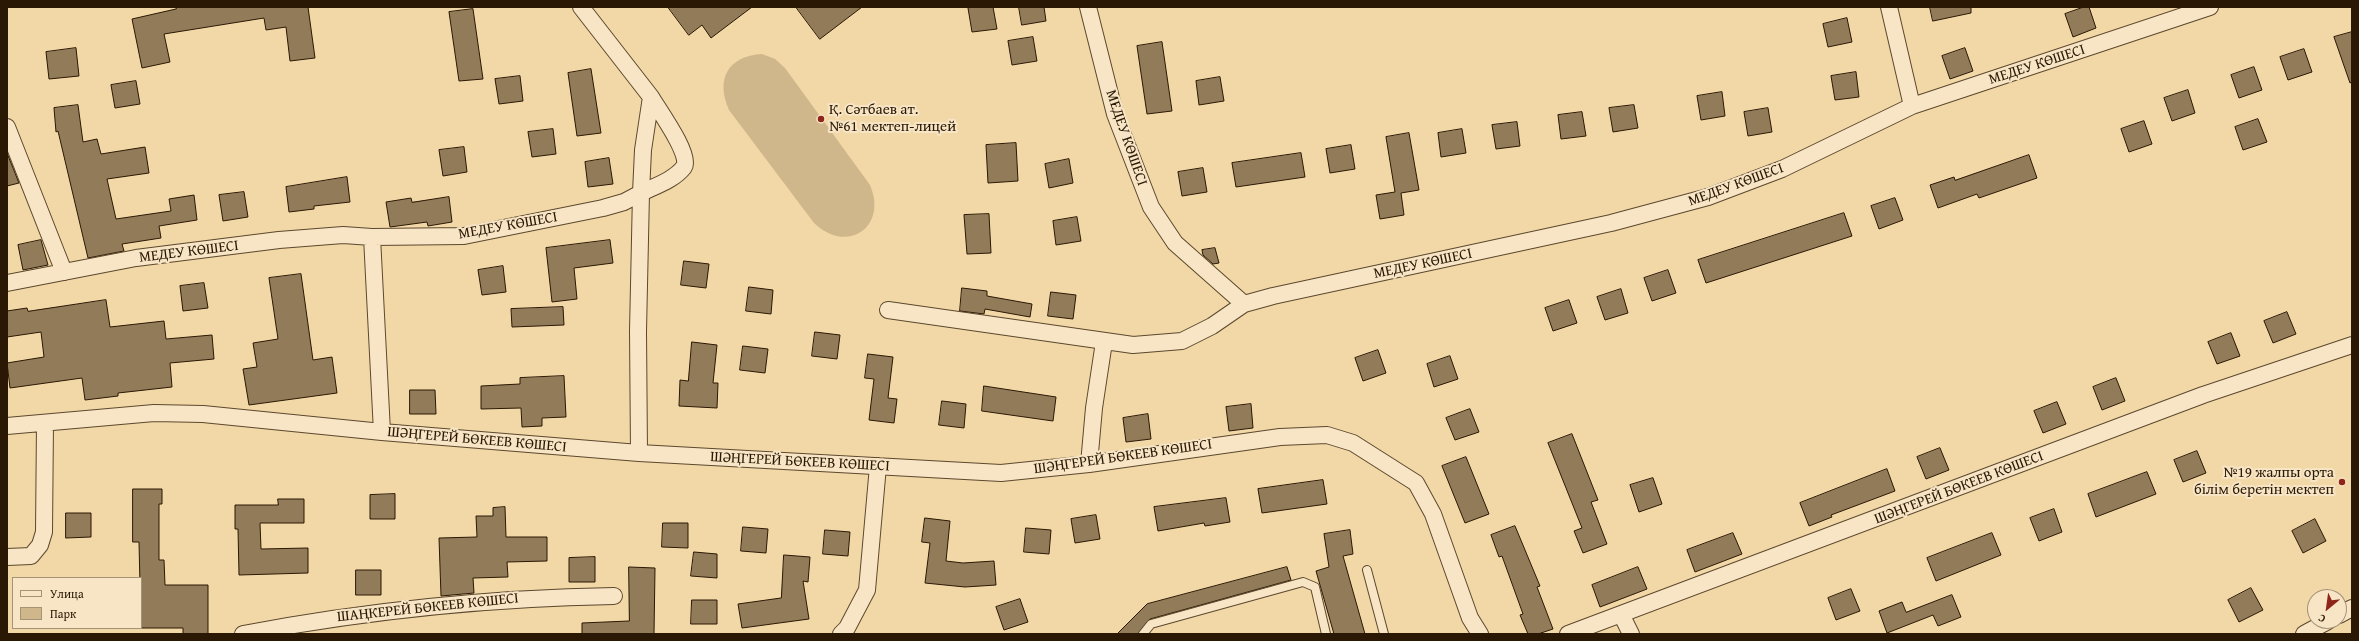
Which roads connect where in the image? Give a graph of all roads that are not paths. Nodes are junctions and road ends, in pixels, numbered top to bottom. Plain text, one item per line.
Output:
1 (581, 7) edge
2 (1088, 7) edge
3 (1889, 7) edge
4 (2210, 7) edge
5 (651, 97) junction
6 (1912, 106) junction
7 (7, 127) edge
8 (642, 193) junction
9 (372, 237) junction
10 (64, 272) junction
11 (7, 283) edge
12 (1244, 304) junction
13 (888, 310) dead end
14 (1104, 342) junction
15 (2352, 346) edge
16 (45, 423) junction
17 (7, 426) edge
18 (382, 432) junction
19 (639, 453) junction
20 (1089, 464) junction
21 (878, 466) junction
22 (7, 557) edge
23 (1367, 570) dead end
24 (614, 596) dead end
25 (1621, 614) junction
26 (2313, 629) edge
27 (243, 634) edge
28 (841, 634) edge
29 (1143, 634) edge
30 (1326, 634) edge
31 (1384, 634) edge
32 (1480, 634) edge
33 (1568, 634) edge
34 (1631, 634) edge
35 (2304, 634) edge

1 - 5 street, МЕДЕУ КӨШЕСІ
2 - 12 street, МЕДЕУ КӨШЕСІ
3 - 6 street
4 - 6 street, МЕДЕУ КӨШЕСІ
5 - 8 street
5 - 8 street, МЕДЕУ КӨШЕСІ
6 - 12 street, МЕДЕУ КӨШЕСІ
7 - 10 street
8 - 9 street, МЕДЕУ КӨШЕСІ
8 - 19 street
9 - 10 street, МЕДЕУ КӨШЕСІ
9 - 18 street
10 - 11 street, МЕДЕУ КӨШЕСІ
12 - 14 street, МЕДЕУ КӨШЕСІ
13 - 14 street, МЕДЕУ КӨШЕСІ
14 - 20 street
15 - 25 street, ШӘҢГЕРЕЙ БӨКЕЕВ КӨШЕСІ
16 - 17 street, ШӘҢГЕРЕЙ БӨКЕЕВ КӨШЕСІ
16 - 18 street, ШӘҢГЕРЕЙ БӨКЕЕВ КӨШЕСІ
16 - 22 street
18 - 19 street, ШӘҢГЕРЕЙ БӨКЕЕВ КӨШЕСІ
19 - 21 street, ШӘҢГЕРЕЙ БӨКЕЕВ КӨШЕСІ
20 - 21 street, ШӘҢГЕРЕЙ БӨКЕЕВ КӨШЕСІ
20 - 32 street, ШӘҢГЕРЕЙ БӨКЕЕВ КӨШЕСІ
21 - 28 street
23 - 31 lane
24 - 27 street, ШАҢКЕРЕЙ БӨКЕЕВ КӨШЕСІ
25 - 33 street, ШӘҢГЕРЕЙ БӨКЕЕВ КӨШЕСІ
25 - 34 street
26 - 35 street
29 - 30 lane

